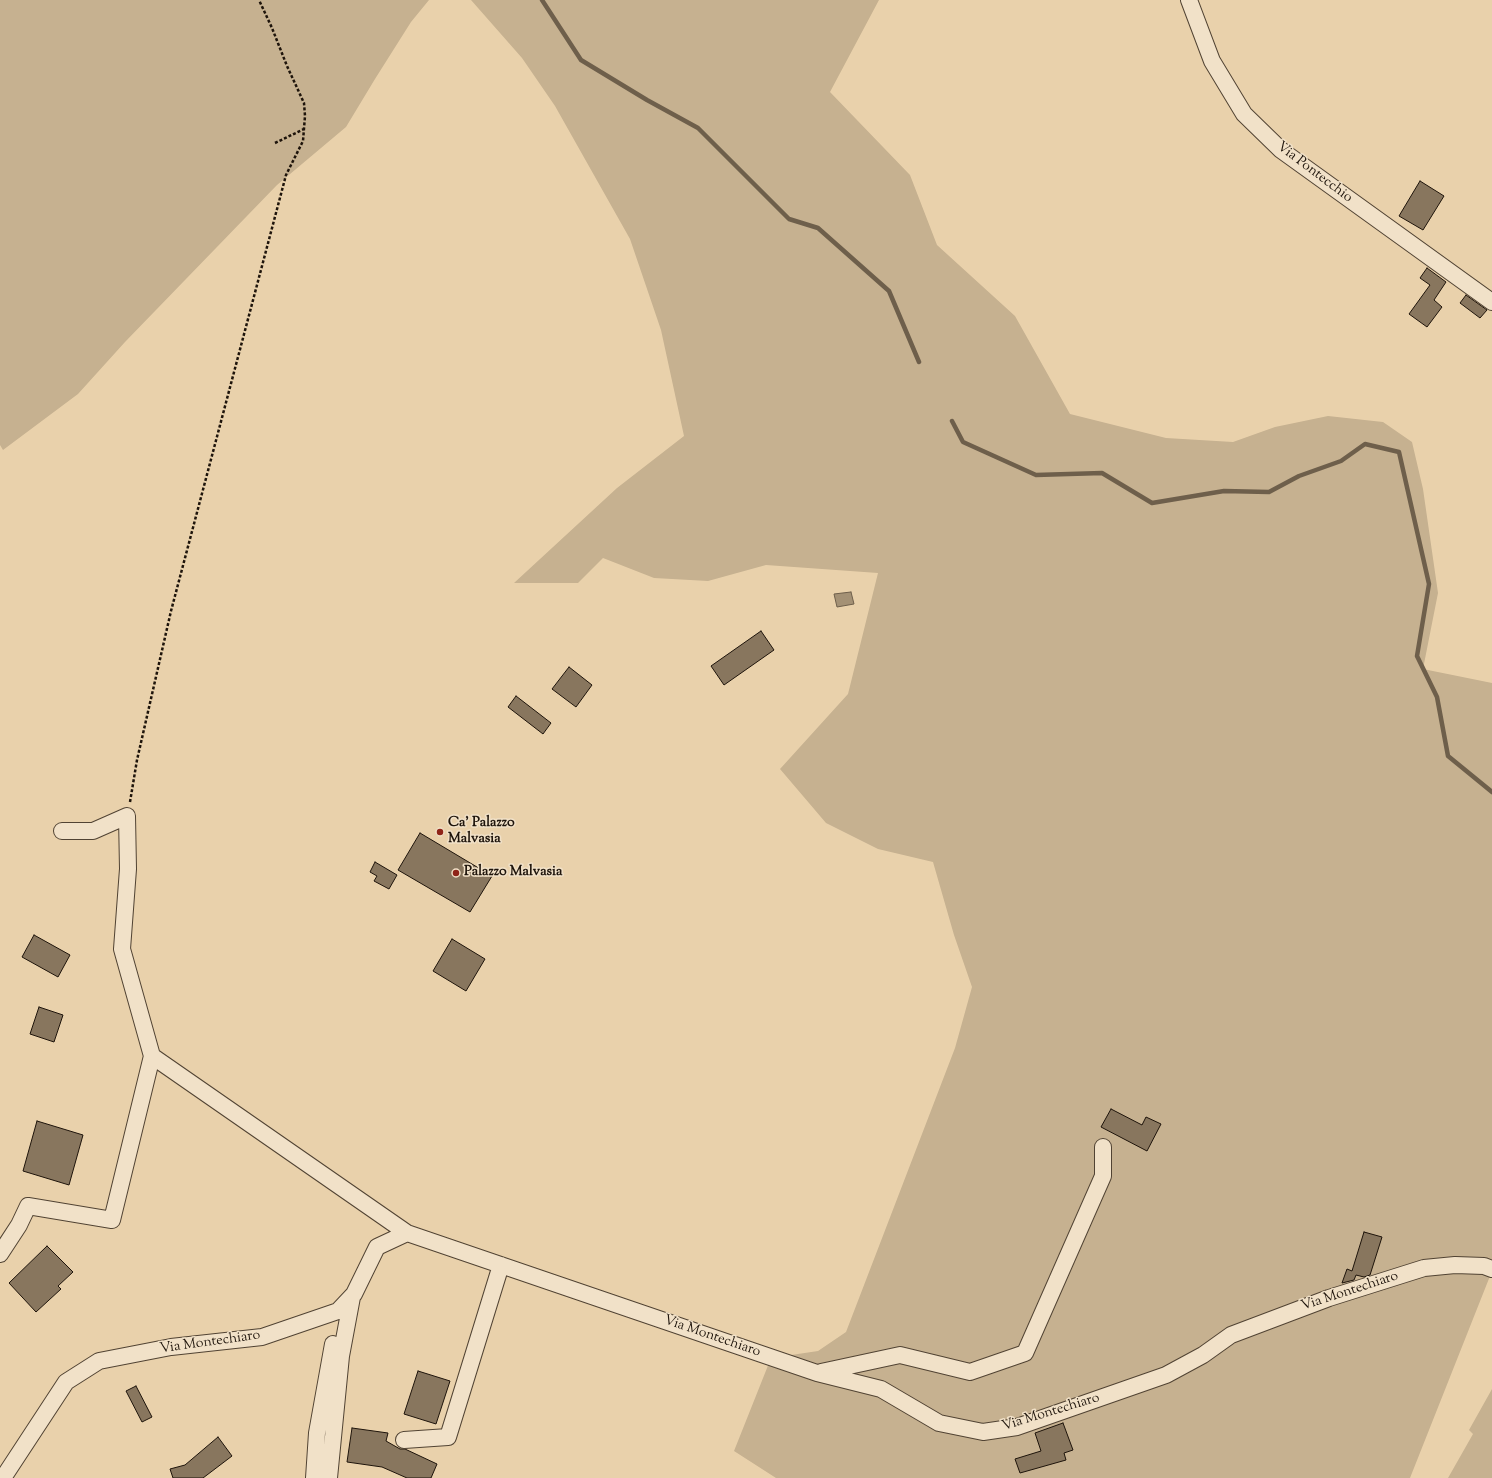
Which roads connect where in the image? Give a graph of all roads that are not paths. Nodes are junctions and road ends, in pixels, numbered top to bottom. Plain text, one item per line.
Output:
1 (1189, 0) edge
2 (1492, 302) edge
3 (62, 831) dead end
4 (152, 1056) junction
5 (1103, 1148) dead end
6 (407, 1233) junction
7 (0, 1254) edge
8 (501, 1265) junction
9 (1492, 1270) edge
10 (352, 1296) junction
11 (338, 1311) junction
12 (817, 1373) junction
13 (404, 1440) dead end
14 (3, 1478) edge
15 (314, 1478) edge
16 (329, 1478) edge

1 - 2 street, Via Pontecchio
3 - 4 street
4 - 6 street
4 - 7 street
5 - 12 street
6 - 8 street, Via Montechiaro
6 - 10 street, Via Montechiaro
8 - 12 street, Via Montechiaro
8 - 13 street
9 - 12 street, Via Montechiaro
10 - 11 street, Via Montechiaro
10 - 16 street
11 - 14 street, Via Montechiaro
11 - 15 street

